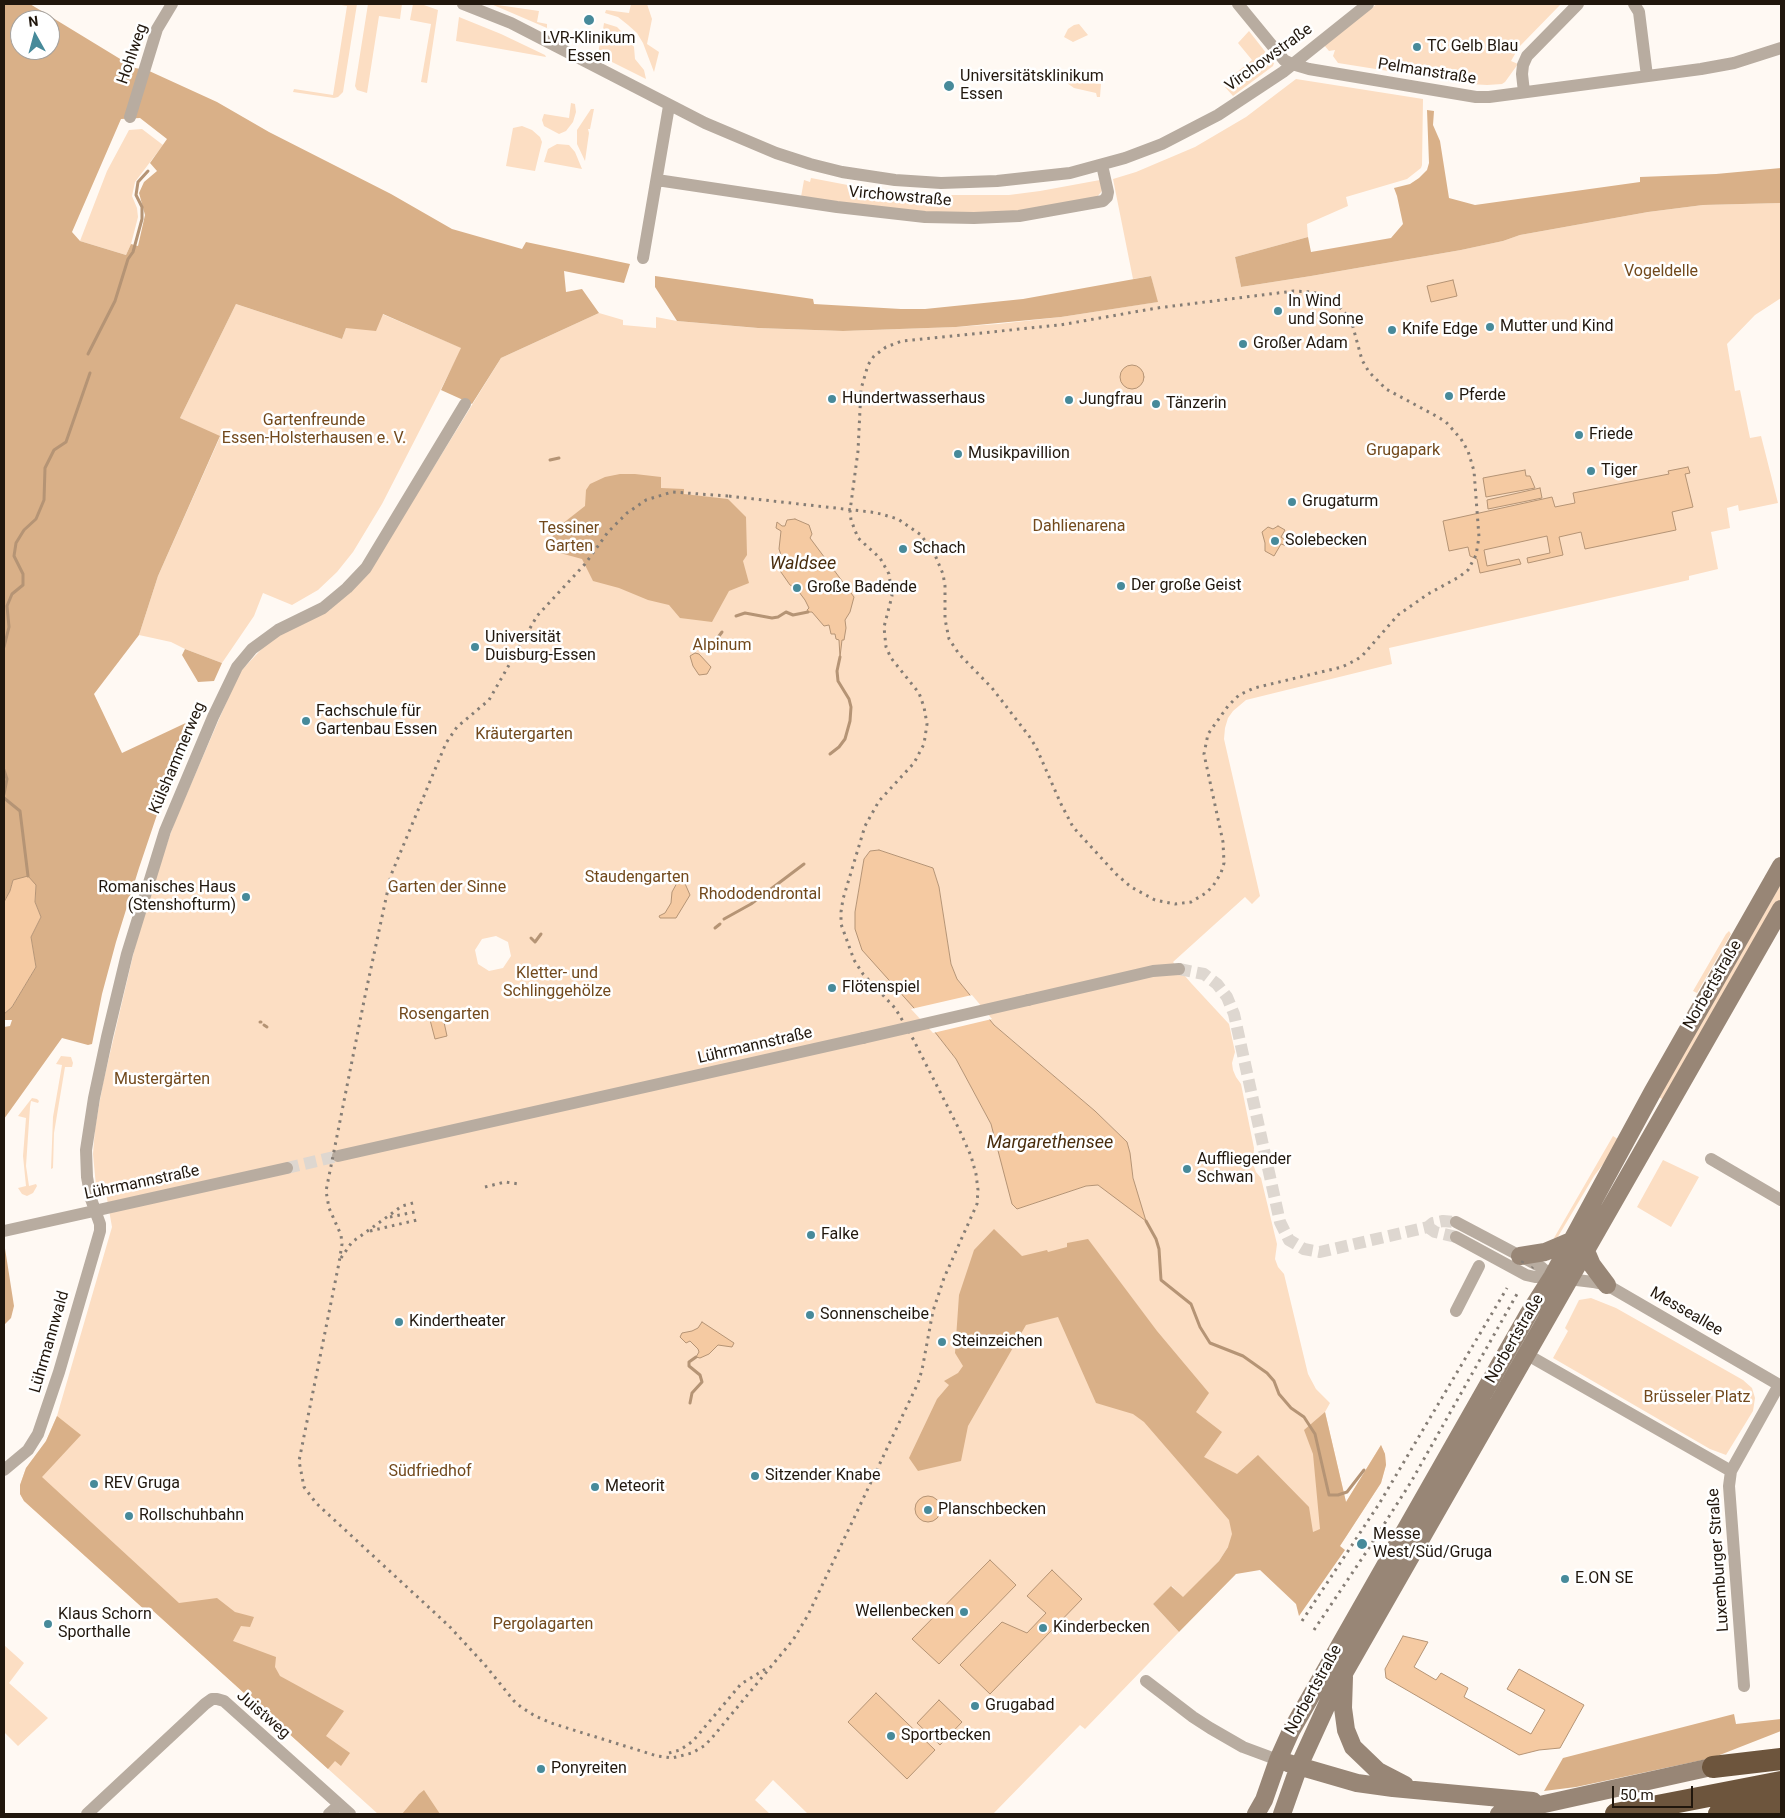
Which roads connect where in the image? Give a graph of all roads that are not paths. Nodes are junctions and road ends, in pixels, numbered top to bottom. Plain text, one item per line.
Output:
1 (172, 4) edge
2 (463, 4) edge
3 (1238, 4) edge
4 (1368, 4) edge
5 (1578, 4) edge
6 (1634, 4) edge
7 (1781, 48) edge
8 (1292, 64) junction
9 (1647, 76) junction
10 (1524, 92) junction
11 (669, 106) junction
12 (130, 117) dead end
13 (1102, 165) junction
14 (657, 180) junction
15 (643, 258) dead end
16 (465, 404) dead end
17 (1781, 866) edge
18 (1781, 909) edge
19 (1776, 927) edge
20 (1179, 969) tunnel mouth
21 (338, 1156) tunnel mouth
22 (1711, 1159) dead end
23 (287, 1168) tunnel mouth
24 (1781, 1200) edge
25 (95, 1210) junction
26 (1456, 1222) tunnel mouth
27 (4, 1231) edge
28 (1456, 1237) tunnel mouth
29 (1570, 1240) junction
30 (1586, 1251) junction
31 (1520, 1256) junction
32 (1479, 1266) dead end
33 (1552, 1277) junction
34 (1569, 1280) junction
35 (1606, 1285) junction
36 (1456, 1311) dead end
37 (1526, 1354) junction
38 (1780, 1386) edge
39 (4, 1470) edge
40 (1732, 1472) junction
41 (1344, 1674) junction
42 (1146, 1681) dead end
43 (1744, 1686) dead end
44 (1781, 1751) edge
45 (1781, 1759) edge
46 (1278, 1760) junction
47 (1299, 1766) junction
48 (1713, 1767) junction
49 (1781, 1782) edge
50 (1414, 1790) junction
51 (1549, 1803) junction
52 (339, 1804) junction
53 (1781, 1804) edge
54 (1781, 1811) edge
55 (1258, 1813) edge
56 (87, 1814) edge
57 (329, 1814) edge
58 (350, 1814) edge
59 (1282, 1814) edge
60 (1499, 1814) edge
61 (1616, 1814) edge
62 (1719, 1814) edge
63 (1768, 1814) edge

1 - 12 street, Hohlweg
2 - 11 street, Virchowstraße
3 - 8 street
4 - 8 street, Virchowstraße
5 - 10 street
6 - 9 street
7 - 9 street, Pelmanstraße
8 - 10 street, Pelmanstraße
8 - 13 street, Virchowstraße
9 - 10 street, Pelmanstraße
11 - 13 street, Virchowstraße
11 - 14 street
13 - 14 street, Virchowstraße
14 - 15 street
16 - 25 street, Külshammerweg
17 - 29 main road, Norbertstraße
18 - 19 main road, Norbertstraße
19 - 30 main road, Norbertstraße
20 - 21 street, Lührmannstraße, bridge
22 - 24 street
23 - 25 street, Lührmannstraße
25 - 27 street, Lührmannstraße
25 - 39 street, Lührmannwald
26 - 31 street
28 - 33 street
29 - 31 main road
29 - 33 main road, Norbertstraße
30 - 34 main road, Norbertstraße
30 - 35 main road
31 - 33 street
32 - 36 street
33 - 34 street
33 - 46 main road, Norbertstraße
34 - 35 street, Messeallee
34 - 37 main road, Norbertstraße
35 - 38 street, Messeallee
37 - 40 street
37 - 41 main road, Norbertstraße
38 - 40 street, Luxemburger Straße
40 - 43 street, Luxemburger Straße
41 - 47 main road, Norbertstraße
41 - 50 main road
42 - 46 street
44 - 48 main road
45 - 48 highway
46 - 47 main road
46 - 55 main road, Norbertstraße
47 - 50 main road
47 - 59 main road, Norbertstraße
48 - 51 main road
49 - 61 highway
50 - 51 main road
51 - 60 main road
52 - 56 street, Juistweg
52 - 57 street
52 - 58 street, Juistweg
53 - 62 highway
54 - 63 highway

